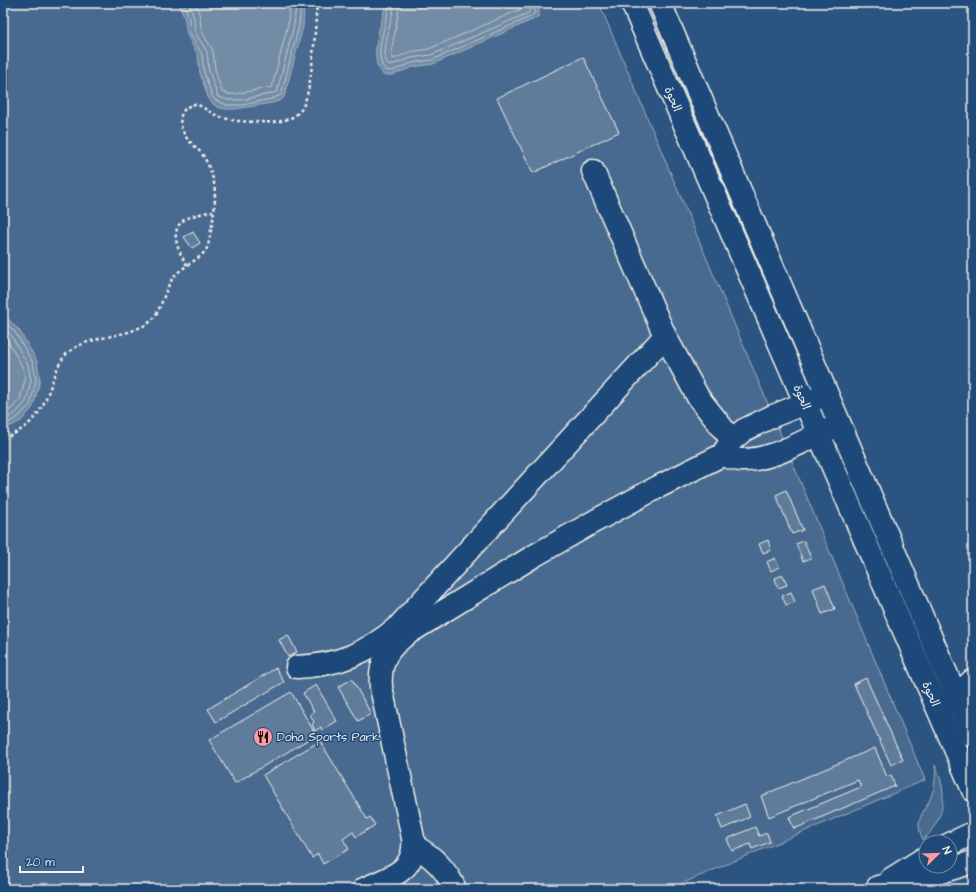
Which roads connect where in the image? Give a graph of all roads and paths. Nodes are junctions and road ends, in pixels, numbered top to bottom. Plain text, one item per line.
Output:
1 (317, 3) edge
2 (632, 3) edge
3 (660, 3) edge
4 (593, 172) dead end
5 (214, 211) junction
6 (187, 265) junction
7 (666, 336) junction
8 (827, 394) junction
9 (805, 404) junction
10 (840, 424) junction
11 (818, 434) junction
12 (3, 439) edge
13 (727, 447) junction
14 (450, 569) junction
15 (470, 594) junction
16 (297, 667) dead end
17 (973, 680) edge
18 (965, 697) edge
19 (936, 706) junction
20 (973, 736) edge
21 (973, 790) edge
22 (973, 832) edge
23 (958, 840) edge
24 (414, 846) junction
25 (918, 862) edge
26 (973, 862) edge
27 (876, 888) edge
28 (364, 889) edge
29 (455, 889) edge

1 - 5 path
2 - 9 street, الحوة
3 - 8 street, الحوة
4 - 7 street
5 - 6 path
5 - 6 path
6 - 12 path
7 - 13 street
7 - 14 street
8 - 9 street
8 - 10 street, الحوة
9 - 11 street, الحوة
9 - 13 street
10 - 11 street
10 - 18 street, الحوة
11 - 13 street
11 - 19 street, الحوة
13 - 15 street
14 - 15 street
14 - 16 street
15 - 24 street
17 - 18 street
18 - 19 street
18 - 20 street, الحوة
19 - 21 street, الحوة
22 - 23 street
24 - 28 street
24 - 29 street
25 - 27 street
26 - 27 street

